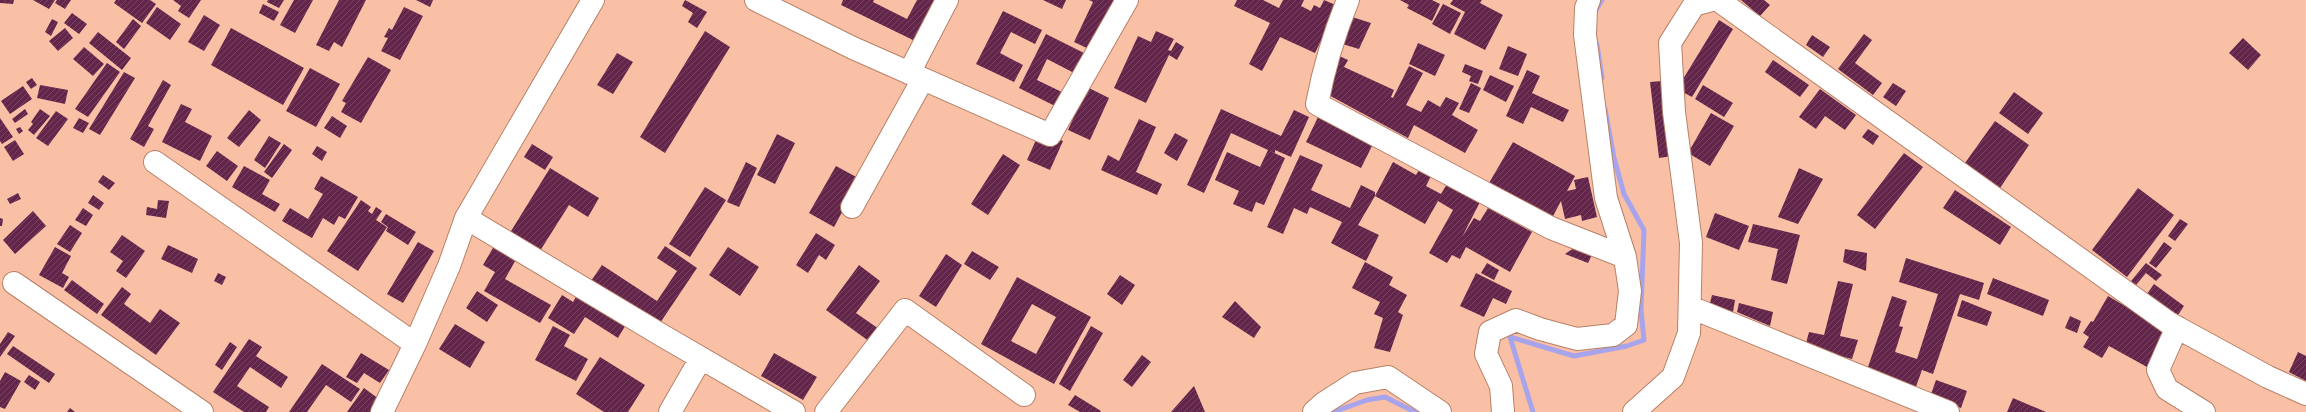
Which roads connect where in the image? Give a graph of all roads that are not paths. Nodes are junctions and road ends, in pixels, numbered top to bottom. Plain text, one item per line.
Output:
1 (593, 0) edge
2 (756, 0) edge
3 (947, 0) edge
4 (1127, 0) edge
5 (1348, 0) edge
6 (1589, 0) edge
7 (1712, 0) edge
8 (1718, 0) edge
9 (916, 76) junction
10 (155, 162) dead end
11 (852, 207) dead end
12 (466, 218) junction
13 (1625, 257) junction
14 (14, 282) dead end
15 (1690, 307) junction
16 (2177, 327) junction
17 (415, 344) junction
18 (701, 358) junction
19 (2306, 394) edge
20 (1024, 395) dead end
21 (202, 412) edge
22 (382, 412) edge
23 (670, 412) edge
24 (794, 412) edge
25 (826, 412) edge
26 (1314, 412) edge
27 (1440, 412) edge
28 (1503, 412) edge
29 (1634, 412) edge
30 (1948, 412) edge
31 (2204, 412) edge

1 - 12 street
2 - 9 street
3 - 9 street
4 - 9 street
5 - 13 street
6 - 13 street
7 - 15 street
8 - 16 street
9 - 11 street
10 - 17 street
12 - 17 street
12 - 18 street
13 - 28 street
14 - 21 street
15 - 29 street
15 - 30 street
16 - 19 street
16 - 31 street
17 - 22 street
18 - 23 street
18 - 24 street
20 - 25 street
26 - 27 street

